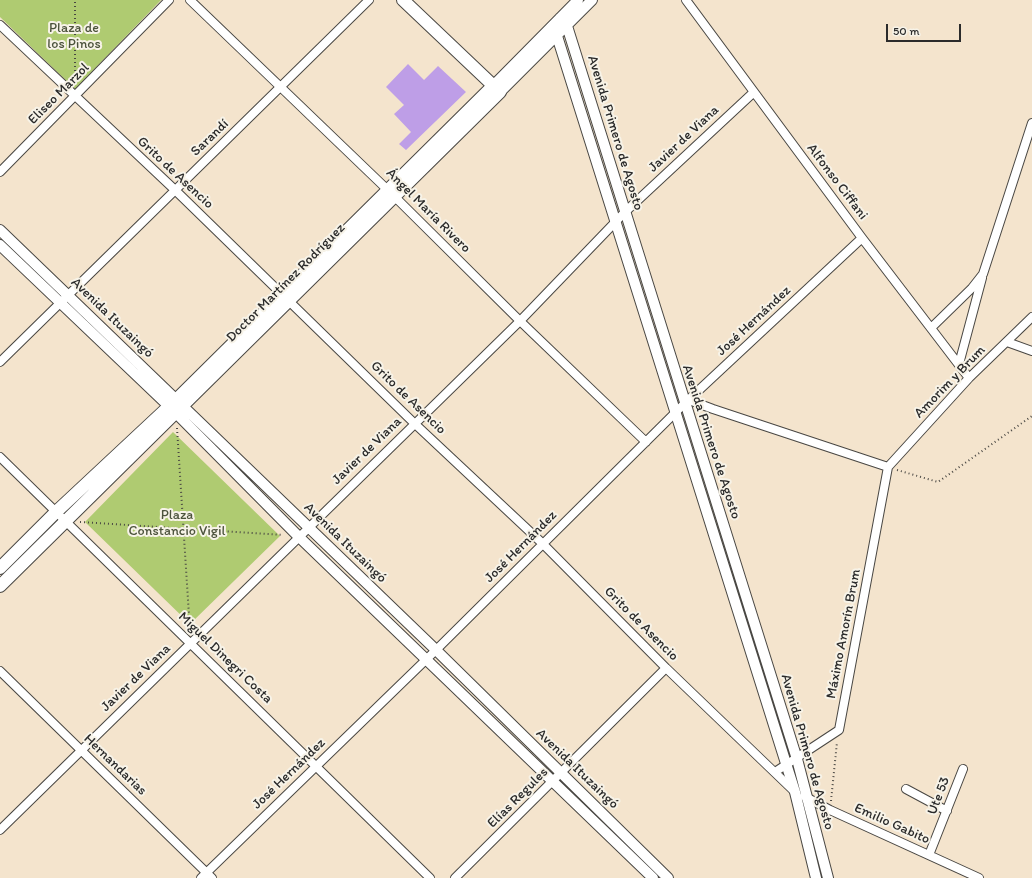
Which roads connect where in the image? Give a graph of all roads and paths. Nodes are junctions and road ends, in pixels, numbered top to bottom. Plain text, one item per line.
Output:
1 (75, 0) edge
2 (169, 0) edge
3 (190, 0) edge
4 (369, 0) edge
5 (403, 0) edge
6 (578, 0) edge
7 (592, 0) edge
8 (686, 0) edge
9 (564, 22) junction
10 (0, 25) edge
11 (553, 33) junction
12 (280, 88) junction
13 (496, 89) junction
14 (754, 92) junction
15 (74, 97) junction
16 (1032, 123) edge
17 (0, 172) edge
18 (175, 190) junction
19 (392, 193) junction
20 (624, 213) junction
21 (614, 223) junction
22 (0, 230) edge
23 (862, 238) junction
24 (0, 245) edge
25 (983, 274) junction
26 (68, 294) junction
27 (285, 298) junction
28 (60, 302) junction
29 (1032, 317) edge
30 (520, 321) junction
31 (931, 328) junction
32 (1007, 342) junction
33 (1032, 351) edge
34 (0, 362) edge
35 (959, 364) junction
36 (970, 378) junction
37 (687, 402) junction
38 (176, 406) junction
39 (676, 412) junction
40 (1032, 416) edge
41 (414, 423) junction
42 (646, 442) junction
43 (0, 457) edge
44 (888, 467) junction
45 (56, 512) junction
46 (65, 521) junction
47 (307, 527) junction
48 (183, 529) junction
49 (298, 536) junction
50 (542, 543) junction
51 (0, 568) edge
52 (0, 586) edge
53 (191, 643) junction
54 (436, 650) junction
55 (427, 659) junction
56 (666, 668) junction
57 (0, 671) edge
58 (839, 730) junction
59 (81, 750) junction
60 (797, 759) junction
61 (316, 765) junction
62 (786, 766) junction
63 (963, 769) dead end
64 (775, 772) junction
65 (562, 773) junction
66 (553, 782) junction
67 (906, 789) dead end
68 (795, 792) junction
69 (808, 798) junction
70 (830, 810) junction
71 (947, 811) junction
72 (0, 830) edge
73 (929, 855) junction
74 (206, 876) edge
75 (430, 878) edge
76 (455, 878) edge
77 (653, 878) edge
78 (668, 878) edge
79 (816, 878) edge
80 (828, 878) edge
81 (979, 878) edge

1 - 15 path
2 - 15 street, Eliseo Marzol
3 - 12 street, Ángel María Rivero
4 - 12 street, Sarandí
5 - 13 main road
6 - 9 street, Doctor Martínez Rodríguez
7 - 9 street, Doctor Martínez Rodríguez
8 - 14 street, Alfonso Ciffani
9 - 11 street, Doctor Martínez Rodríguez
9 - 20 street, Avenida Primero de Agosto
10 - 15 street, Grito de Asencio
11 - 13 street, Doctor Martínez Rodríguez
11 - 21 street, Avenida Primero de Agosto
12 - 18 street, Sarandí
12 - 19 street, Ángel María Rivero
13 - 19 main road, Doctor Martínez Rodríguez
14 - 20 street, Javier de Viana
14 - 23 street, Alfonso Ciffani
15 - 17 street, Eliseo Marzol
15 - 18 street, Grito de Asencio
16 - 25 street
18 - 26 street, Sarandí
18 - 27 street, Grito de Asencio
19 - 27 main road, Doctor Martínez Rodríguez
19 - 30 street, Ángel María Rivero
20 - 21 street, Javier de Viana
20 - 37 street, Avenida Primero de Agosto
21 - 30 street, Javier de Viana
21 - 39 street, Avenida Primero de Agosto
22 - 26 street, Avenida Ituzaingó
23 - 31 street, Alfonso Ciffani
23 - 37 street, José Hernández
24 - 28 street, Avenida Ituzaingó
25 - 31 street
25 - 35 street
26 - 28 street, Sarandí
26 - 38 street, Avenida Ituzaingó
27 - 38 main road, Doctor Martínez Rodríguez
27 - 41 street, Grito de Asencio
28 - 34 street, Sarandí
28 - 38 street, Avenida Ituzaingó
29 - 32 street, Amorim y Brum
30 - 41 street, Javier de Viana
30 - 42 street, Ángel María Rivero
31 - 35 street, Alfonso Ciffani
32 - 33 street
32 - 36 street, Amorim y Brum
35 - 36 street, Alfonso Ciffani
36 - 44 street, Amorim y Brum
37 - 39 street, José Hernández
37 - 44 street
37 - 60 street, Avenida Primero de Agosto
38 - 45 main road, Doctor Martínez Rodríguez
38 - 46 main road, Doctor Martínez Rodríguez
38 - 47 street, Avenida Ituzaingó
38 - 48 path
38 - 49 street, Avenida Ituzaingó
39 - 42 street, José Hernández
39 - 62 street, Avenida Primero de Agosto
40 - 44 path
41 - 47 street, Javier de Viana
41 - 50 street, Grito de Asencio
42 - 50 street, José Hernández
43 - 45 street, Miguel Dinegri Costa
44 - 58 street, Máximo Amorín Brum
45 - 46 street, Miguel Dinegri Costa
45 - 51 main road, Doctor Martínez Rodríguez
46 - 48 path
46 - 52 main road, Doctor Martínez Rodríguez
46 - 53 street, Miguel Dinegri Costa
47 - 49 street, Javier de Viana
47 - 54 street, Avenida Ituzaingó
48 - 49 path
48 - 53 path
49 - 53 street, Javier de Viana
49 - 55 street, Avenida Ituzaingó
50 - 54 street, José Hernández
50 - 56 street, Grito de Asencio
53 - 59 street, Javier de Viana
53 - 61 street, Miguel Dinegri Costa
54 - 55 street, José Hernández
54 - 65 street, Avenida Ituzaingó
55 - 61 street, José Hernández
55 - 66 street, Avenida Ituzaingó
56 - 64 street, Grito de Asencio
56 - 65 street, Elías Regules
57 - 59 street, Hernandarias
58 - 60 street
58 - 70 path
59 - 72 street, Javier de Viana
59 - 74 street, Hernandarias
60 - 62 street
60 - 69 street, Avenida Primero de Agosto
61 - 74 street, José Hernández
61 - 75 street, Miguel Dinegri Costa
62 - 64 street
62 - 68 street, Avenida Primero de Agosto
63 - 71 street, Ute 53
64 - 68 street, Grito de Asencio
65 - 66 street, Elías Regules
65 - 78 street, Avenida Ituzaingó
66 - 76 street, Elías Regules
66 - 77 street, Avenida Ituzaingó
67 - 71 street
68 - 69 street, Emilio Gabito
68 - 79 street, Avenida Primero de Agosto
69 - 70 street, Emilio Gabito
69 - 80 street, Avenida Primero de Agosto
70 - 73 street, Emilio Gabito
71 - 73 street, Ute 53
73 - 81 street, Emilio Gabito

